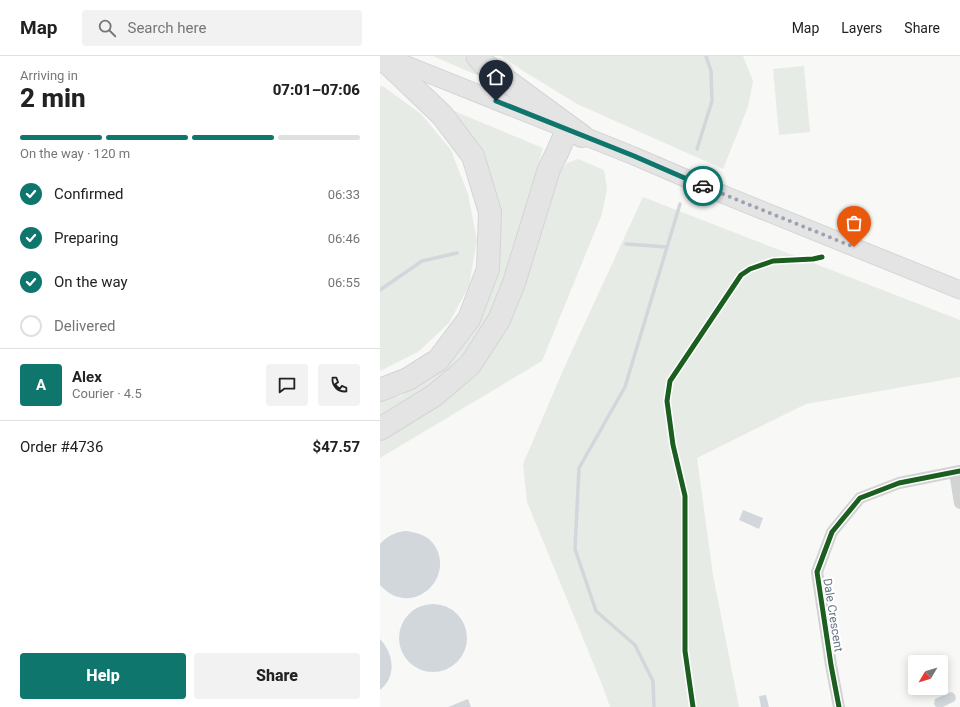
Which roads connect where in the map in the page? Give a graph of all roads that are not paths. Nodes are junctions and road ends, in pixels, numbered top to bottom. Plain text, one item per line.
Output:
1 (380, 56) edge
2 (384, 56) edge
3 (477, 56) edge
4 (575, 133) junction
5 (960, 290) edge
6 (380, 390) edge
7 (380, 429) edge
8 (957, 472) edge
9 (960, 503) edge
10 (839, 707) edge

1 - 6 highway
2 - 4 main road
3 - 4 highway
4 - 5 main road
4 - 7 highway
8 - 9 street
8 - 10 street, Dale Crescent

